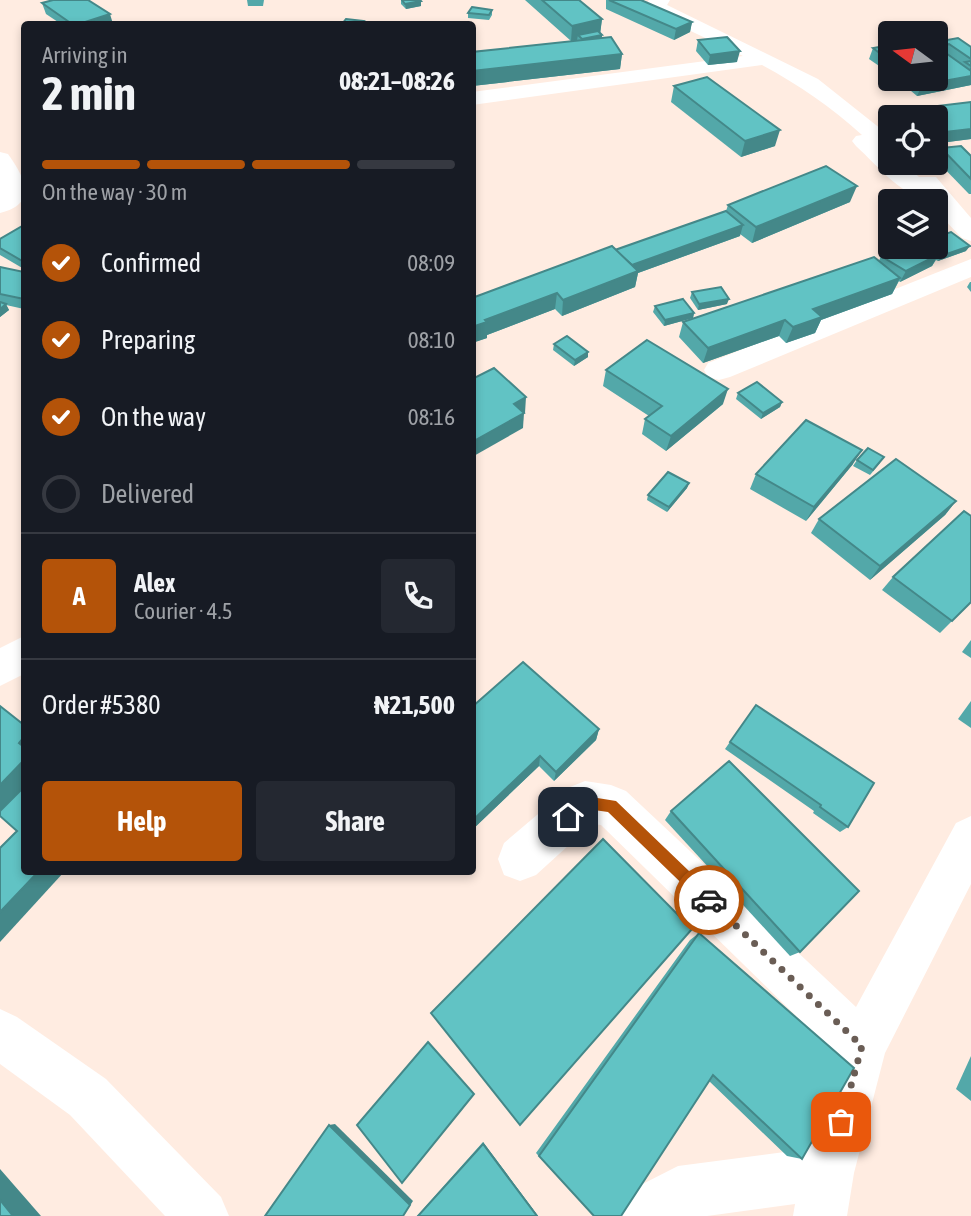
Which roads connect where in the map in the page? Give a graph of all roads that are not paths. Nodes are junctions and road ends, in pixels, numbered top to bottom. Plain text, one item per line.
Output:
1 (661, 0) edge
2 (771, 63) junction
3 (476, 99) edge
4 (878, 138) edge
5 (0, 159) edge
6 (919, 175) edge
7 (919, 189) edge
8 (933, 189) edge
9 (0, 206) edge
10 (948, 209) edge
11 (971, 233) edge
12 (971, 267) edge
13 (719, 370) edge
14 (21, 655) edge
15 (0, 670) edge
16 (971, 838) edge
17 (520, 859) dead end
18 (0, 1034) edge
19 (862, 1046) junction
20 (823, 1195) edge
21 (202, 1216) edge
22 (636, 1216) edge

1 - 2 street
2 - 3 street
2 - 4 street
2 - 7 street
5 - 9 street
6 - 8 street
10 - 11 street
12 - 13 street
14 - 15 street
16 - 19 street
17 - 19 street
18 - 21 street
19 - 20 street
20 - 22 street

